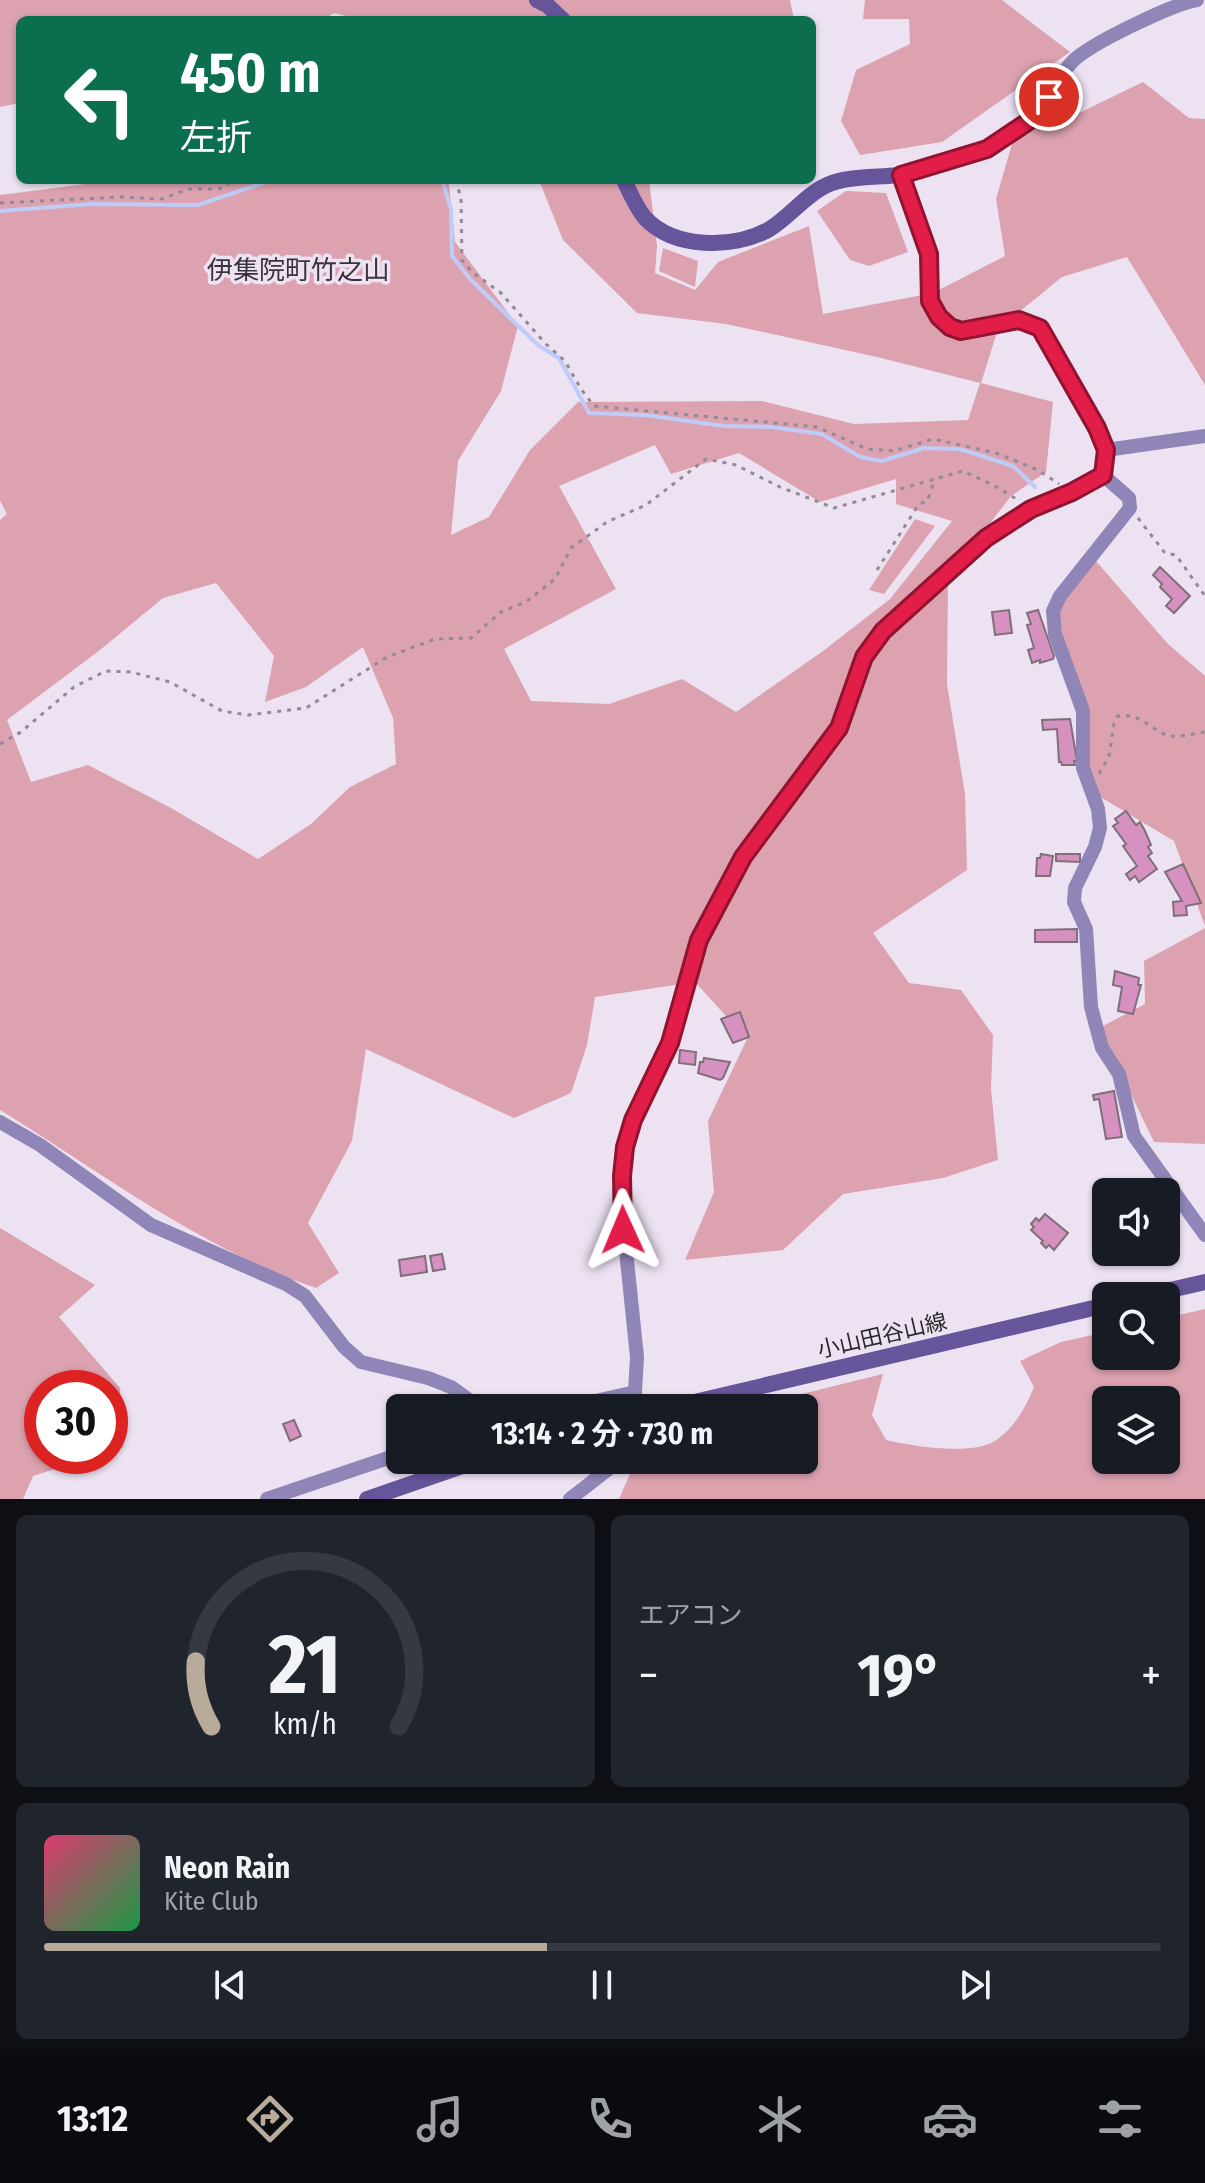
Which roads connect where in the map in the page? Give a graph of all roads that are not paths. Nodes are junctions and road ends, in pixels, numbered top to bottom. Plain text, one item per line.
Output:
1 (537, 0) edge
2 (1197, 0) edge
3 (559, 16) edge
4 (901, 175) junction
5 (626, 184) edge
6 (1205, 436) edge
7 (1106, 450) junction
8 (1103, 475) junction
9 (0, 1122) edge
10 (1205, 1235) edge
11 (1205, 1282) edge
12 (1180, 1288) edge
13 (1092, 1308) edge
14 (635, 1392) joint
15 (461, 1394) edge
16 (626, 1394) edge
17 (728, 1394) edge
18 (386, 1459) edge
19 (439, 1474) edge
20 (602, 1474) edge
21 (267, 1499) edge
22 (367, 1499) edge
23 (570, 1499) edge

1 - 3 main road
2 - 4 street
4 - 5 main road
4 - 7 street
6 - 7 street
7 - 8 street
8 - 10 street
8 - 14 street
9 - 15 street
11 - 12 main road
13 - 17 main road, 小山田谷山線
14 - 16 street
18 - 21 street
19 - 22 main road
20 - 23 street

